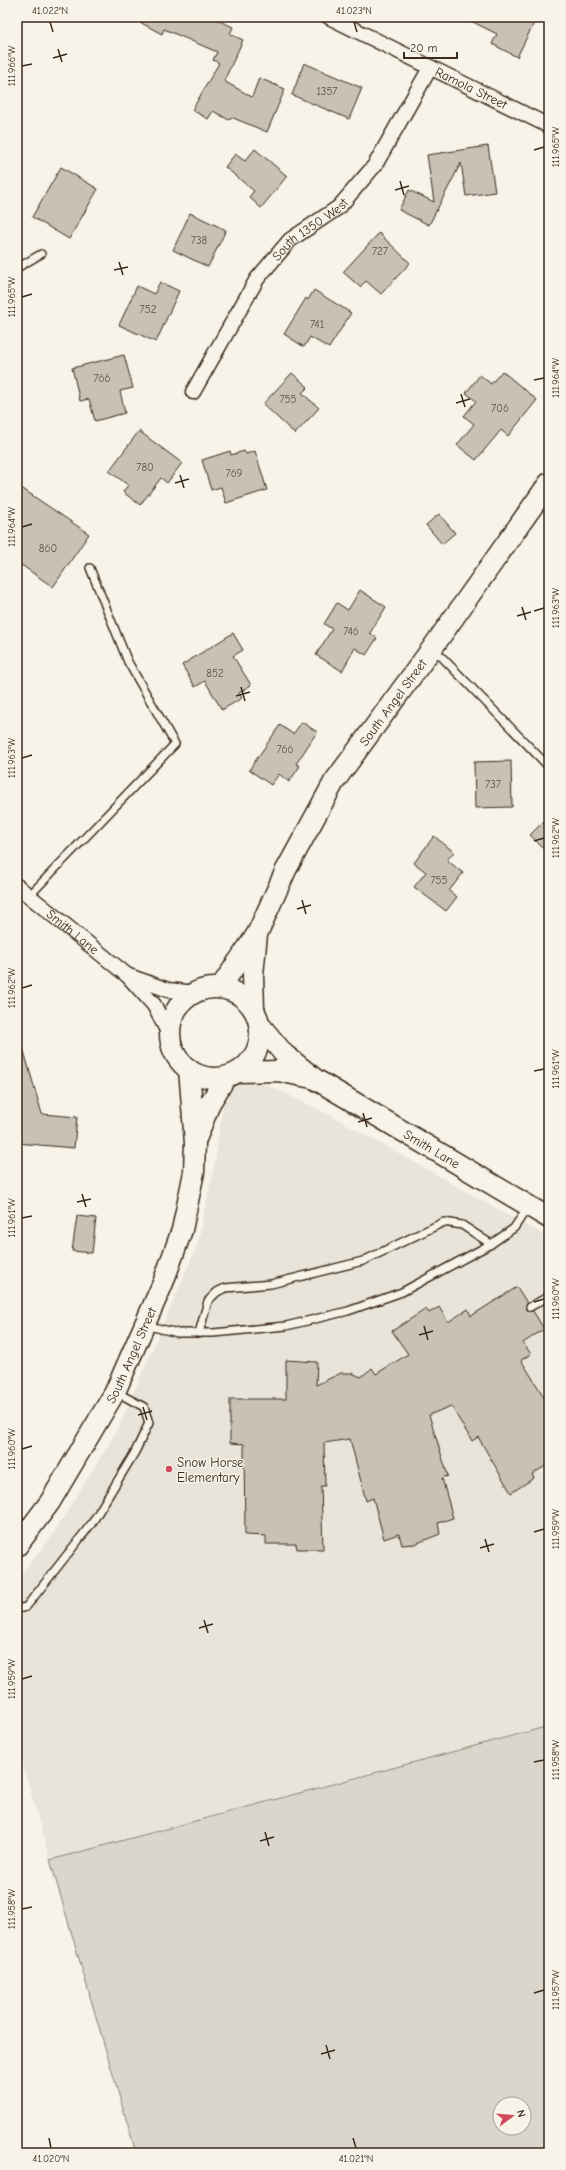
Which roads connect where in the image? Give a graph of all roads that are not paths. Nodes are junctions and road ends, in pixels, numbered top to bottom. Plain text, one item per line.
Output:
1 (329, 17) edge
2 (430, 68) junction
3 (549, 126) edge
4 (41, 254) dead end
5 (17, 268) edge
6 (193, 392) dead end
7 (549, 483) edge
8 (90, 568) dead end
9 (433, 647) junction
10 (549, 767) edge
11 (17, 886) edge
12 (29, 896) junction
13 (257, 934) junction
14 (128, 976) junction
15 (220, 988) junction
16 (195, 993) junction
17 (257, 1017) junction
18 (170, 1036) junction
19 (189, 1069) junction
20 (232, 1074) junction
21 (316, 1079) junction
22 (195, 1143) junction
23 (529, 1207) junction
24 (549, 1218) edge
25 (491, 1244) junction
26 (549, 1296) edge
27 (530, 1307) dead end
28 (145, 1325) junction
29 (199, 1333) junction
30 (115, 1392) junction
31 (17, 1546) edge
32 (17, 1609) edge

1 - 2 street, Ramola Street
2 - 3 street, Ramola Street
2 - 6 street, South 1350 West
4 - 5 lane
7 - 9 street, South Angel Street
8 - 12 lane
9 - 10 lane
9 - 13 street, South Angel Street
11 - 12 street, Smith Lane
12 - 14 street, Smith Lane
13 - 15 street, South Angel Street
13 - 17 street, South Angel Street
14 - 16 street, Smith Lane
14 - 18 street, Smith Lane
15 - 16 street
15 - 17 street
16 - 18 street
17 - 20 street
17 - 21 street, Smith Lane
18 - 19 street
19 - 20 street
19 - 22 street, South Angel Street
20 - 21 street, Smith Lane
20 - 22 street, South Angel Street
21 - 23 street, Smith Lane
22 - 28 street, South Angel Street
23 - 24 street, Smith Lane
23 - 25 lane
25 - 29 lane
25 - 29 lane
26 - 27 lane
28 - 29 lane
28 - 30 street, South Angel Street
30 - 31 street, South Angel Street
30 - 32 lane

